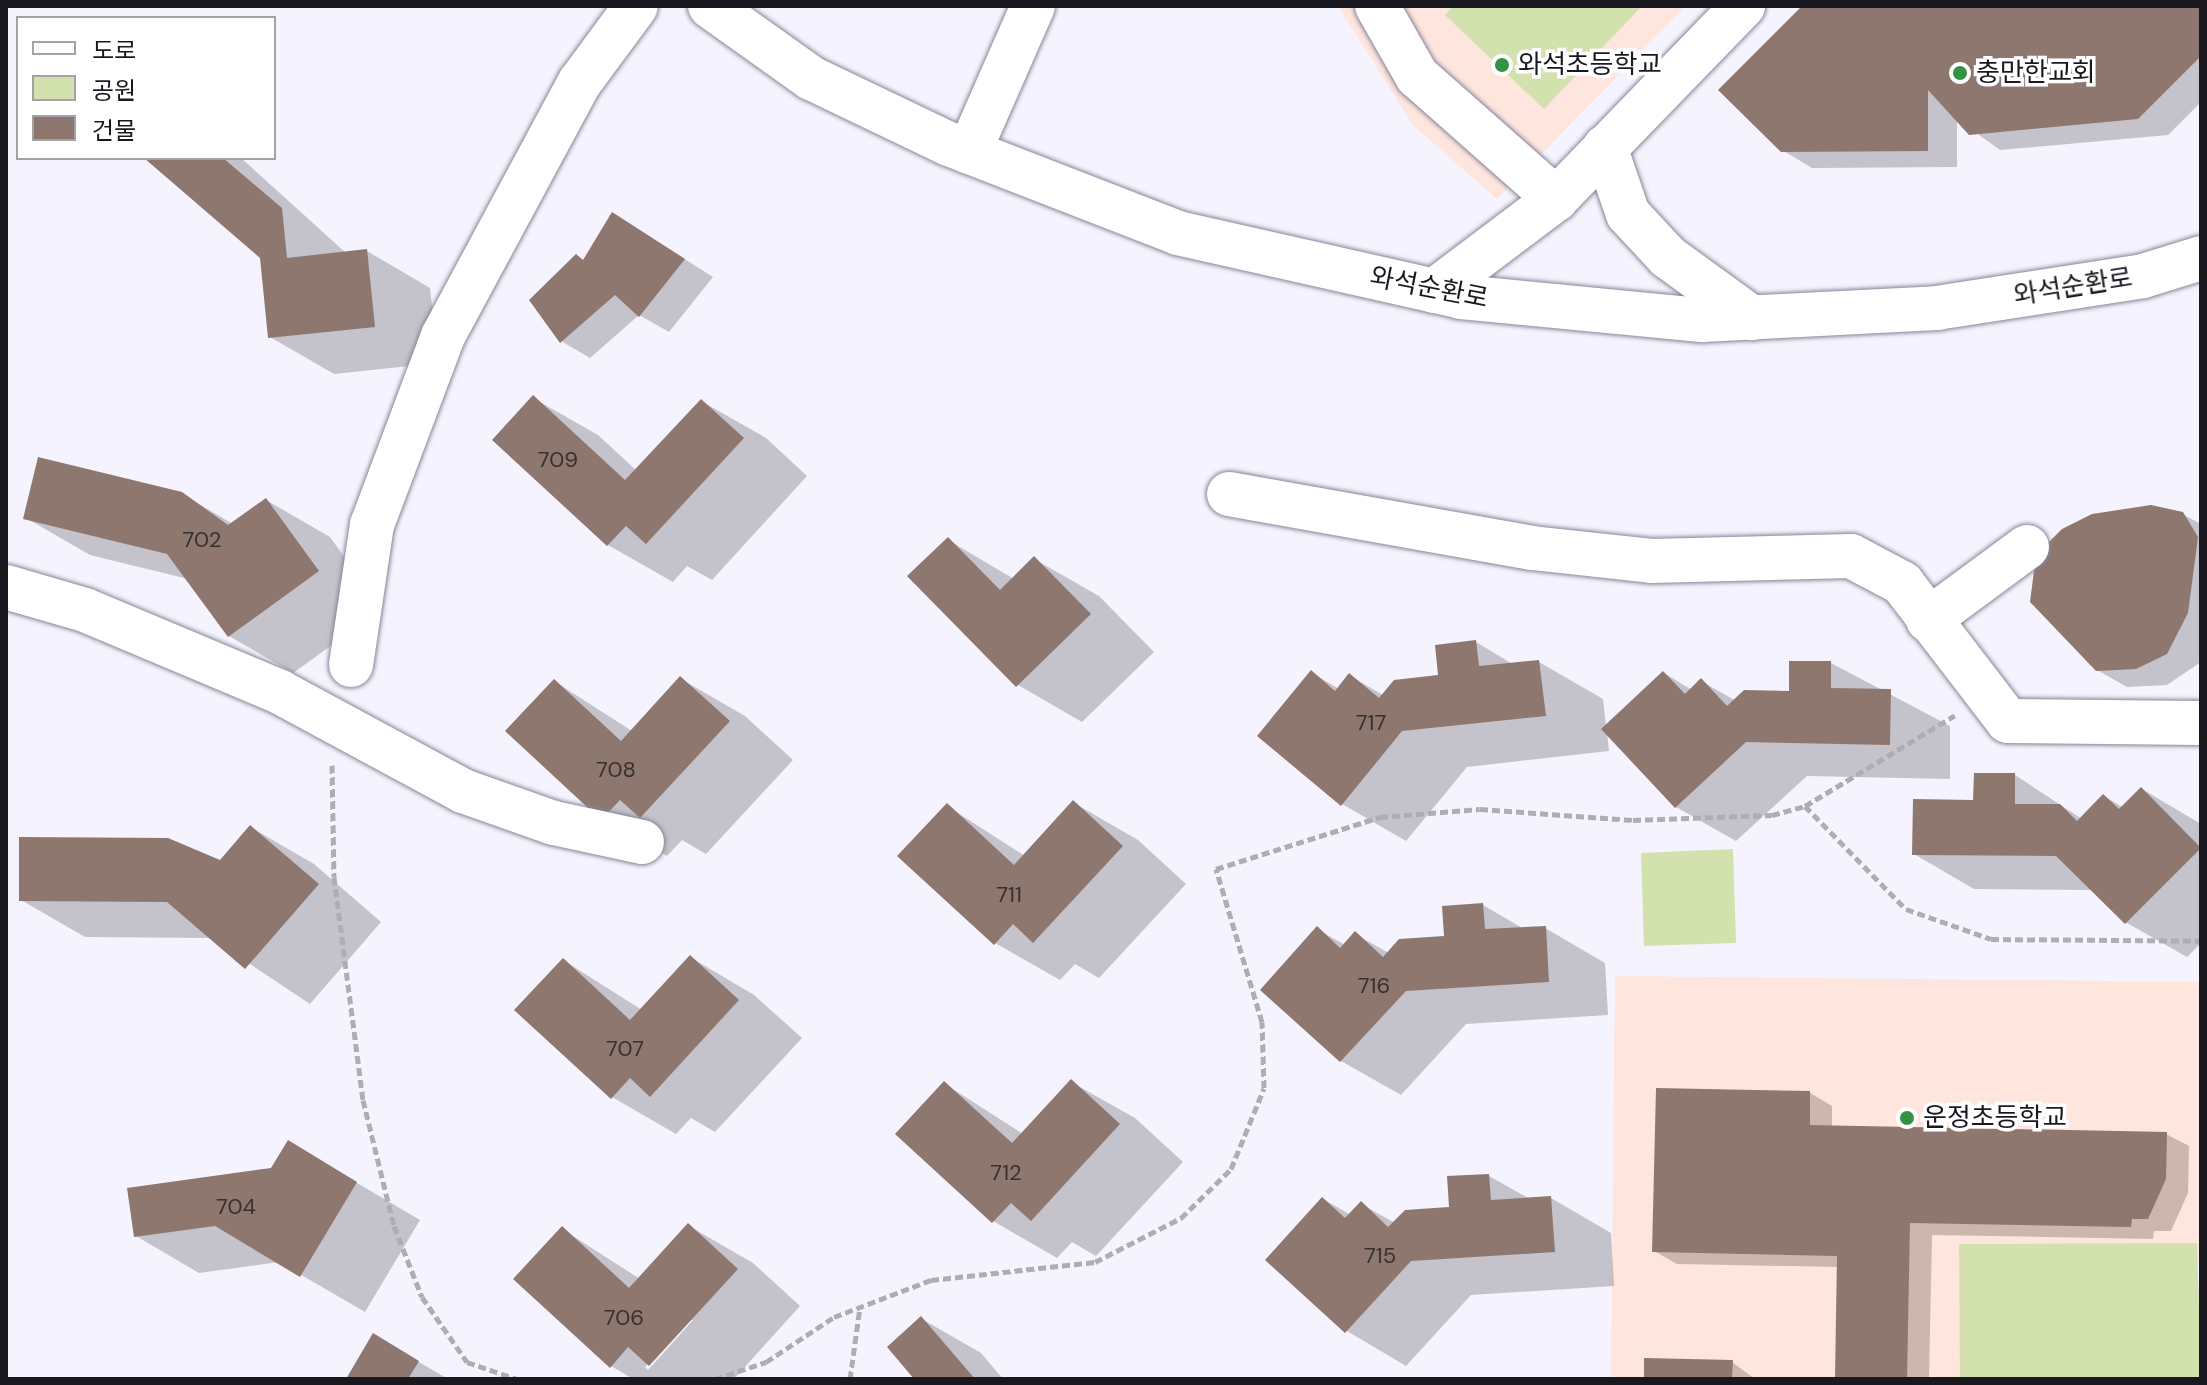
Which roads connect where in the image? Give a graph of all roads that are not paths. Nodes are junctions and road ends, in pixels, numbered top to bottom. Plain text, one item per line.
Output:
1 (636, 6) edge
2 (710, 6) edge
3 (1033, 6) edge
4 (1377, 6) edge
5 (1743, 6) edge
6 (1605, 147) junction
7 (969, 152) junction
8 (1556, 199) junction
9 (2201, 258) edge
10 (1434, 291) junction
11 (1752, 318) junction
12 (1229, 494) dead end
13 (2027, 547) dead end
14 (6, 587) edge
15 (1928, 620) junction
16 (351, 665) dead end
17 (2201, 723) edge
18 (642, 842) dead end

1 - 16 street
2 - 7 street, 와석순환로
3 - 7 street
4 - 8 street
5 - 6 street
6 - 8 street
6 - 11 street
7 - 10 street, 와석순환로
8 - 10 street
9 - 11 street, 와석순환로
10 - 11 street, 와석순환로
12 - 15 street
13 - 15 street
14 - 18 street
15 - 17 street

